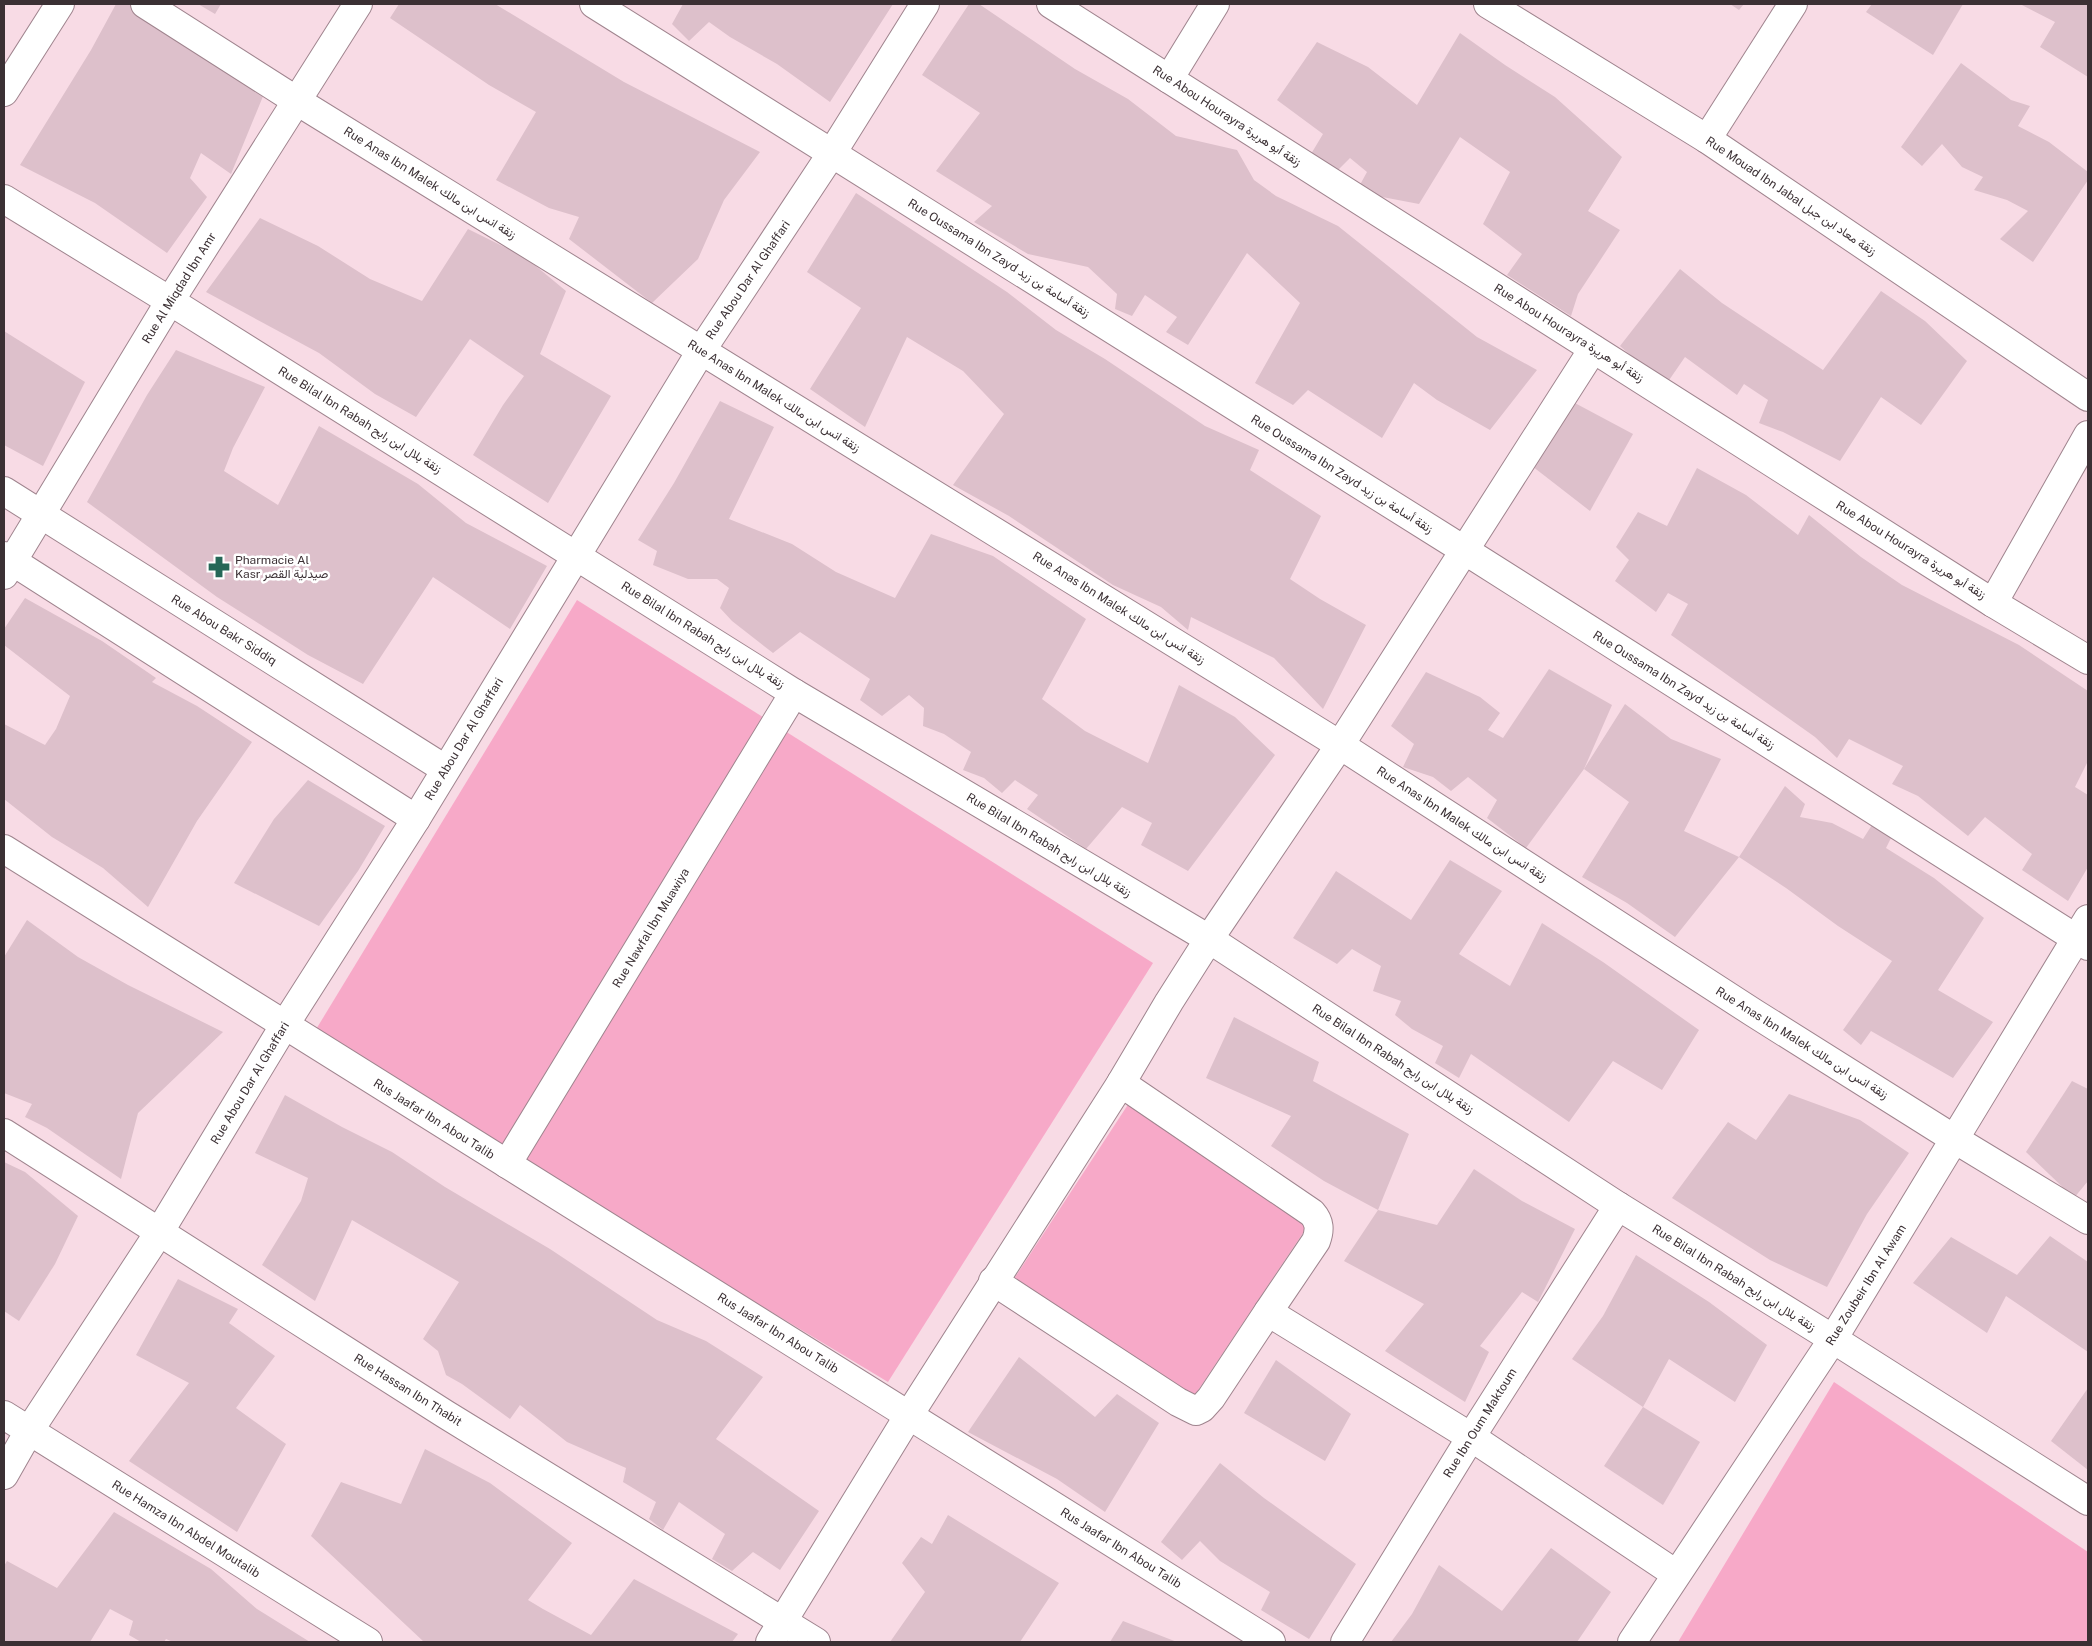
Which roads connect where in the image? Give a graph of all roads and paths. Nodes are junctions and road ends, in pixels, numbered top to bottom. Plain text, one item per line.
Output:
1 (60, 4) edge
2 (145, 4) edge
3 (358, 4) edge
4 (594, 4) edge
5 (925, 4) edge
6 (1052, 4) edge
7 (1215, 4) edge
8 (1488, 4) edge
9 (1792, 4) edge
10 (1169, 79) junction
11 (4, 92) edge
12 (298, 101) junction
13 (1707, 139) junction
14 (832, 154) junction
15 (4, 199) edge
16 (170, 301) junction
17 (1593, 349) junction
18 (701, 351) junction
19 (2088, 397) edge
20 (2088, 435) edge
21 (4, 491) edge
22 (40, 514) junction
23 (1464, 550) junction
24 (576, 555) junction
25 (6, 564) edge
26 (1993, 603) junction
27 (2088, 660) edge
28 (794, 693) junction
29 (1340, 745) junction
30 (445, 769) junction
31 (416, 819) junction
32 (4, 849) edge
33 (2084, 935) edge
34 (1209, 940) junction
35 (284, 1026) junction
36 (1121, 1083) junction
37 (4, 1133) edge
38 (1956, 1140) junction
39 (507, 1164) junction
40 (1618, 1206) junction
41 (2088, 1220) edge
42 (160, 1231) junction
43 (993, 1282) junction
44 (1268, 1312) junction
45 (1833, 1339) junction
46 (909, 1415) junction
47 (4, 1416) edge
48 (29, 1431) junction
49 (1471, 1437) junction
50 (4, 1474) edge
51 (2088, 1501) edge
52 (1676, 1574) junction
53 (776, 1632) edge
54 (368, 1642) edge
55 (816, 1642) edge
56 (1271, 1642) edge
57 (1345, 1642) edge
58 (1632, 1642) edge

1 - 11 street
2 - 12 street, Rue Anas Ibn Malek زنقة انس ابن مالك
3 - 12 street, Rue Al Miqdad Ibn Amr
4 - 14 street, Rue Oussama Ibn Zayd زنقة أسامة بن زيد
5 - 14 street, Rue Abou Dar Al Ghaffari
6 - 10 street, Rue Abou Hourayra زنقة أبو هريرة
7 - 10 street
8 - 13 street, Rue Mouad Ibn Jabal زنقة معاد ابن جبل
9 - 13 street
10 - 17 street, Rue Abou Hourayra زنقة أبو هريرة
12 - 16 street, Rue Al Miqdad Ibn Amr
12 - 18 street, Rue Anas Ibn Malek زنقة انس ابن مالك
13 - 19 street, Rue Mouad Ibn Jabal زنقة معاد ابن جبل
14 - 18 street, Rue Abou Dar Al Ghaffari
14 - 23 street, Rue Oussama Ibn Zayd زنقة أسامة بن زيد
15 - 16 street, Rue Bilal Ibn Rabah زنقة بلال ابن رابح
16 - 22 street, Rue Al Miqdad Ibn Amr
16 - 24 street, Rue Bilal Ibn Rabah زنقة بلال ابن رابح
17 - 23 street
17 - 26 street, Rue Abou Hourayra زنقة أبو هريرة
18 - 24 street, Rue Abou Dar Al Ghaffari
18 - 29 street, Rue Anas Ibn Malek زنقة انس ابن مالك
20 - 26 street
21 - 22 street, Rue Abou Bakr Siddiq
22 - 25 street, Rue Al Miqdad Ibn Amr
22 - 30 street, Rue Abou Bakr Siddiq
23 - 29 street
23 - 33 street, Rue Oussama Ibn Zayd زنقة أسامة بن زيد
24 - 28 street, Rue Bilal Ibn Rabah زنقة بلال ابن رابح
24 - 30 street, Rue Abou Dar Al Ghaffari
25 - 31 street
26 - 27 street, Rue Abou Hourayra زنقة أبو هريرة
28 - 34 street, Rue Bilal Ibn Rabah زنقة بلال ابن رابح
28 - 39 street, Rue Nawfal Ibn Muawiya
29 - 34 street
29 - 38 street, Rue Anas Ibn Malek زنقة انس ابن مالك
30 - 31 street, Rue Abou Dar Al Ghaffari
31 - 35 street, Rue Abou Dar Al Ghaffari
32 - 35 street, Rus Jaafar Ibn Abou Talib
33 - 38 street, Rue Zoubeir Ibn Al Awam
34 - 36 street
34 - 40 street, Rue Bilal Ibn Rabah زنقة بلال ابن رابح
35 - 39 street, Rus Jaafar Ibn Abou Talib
35 - 42 street, Rue Abou Dar Al Ghaffari
36 - 43 street
36 - 44 street
37 - 42 street, Rue Hassan Ibn Thabit
38 - 41 street, Rue Anas Ibn Malek زنقة انس ابن مالك
38 - 45 street, Rue Zoubeir Ibn Al Awam
39 - 46 street, Rus Jaafar Ibn Abou Talib
40 - 45 street, Rue Bilal Ibn Rabah زنقة بلال ابن رابح
40 - 49 street, Rue Ibn Oum Maktoum
42 - 48 street, Rue Abou Dar Al Ghaffari
42 - 53 street, Rue Hassan Ibn Thabit
43 - 44 street
43 - 46 street
44 - 49 street
45 - 51 street, Rue Bilal Ibn Rabah زنقة بلال ابن رابح
45 - 52 street, Rue Zoubeir Ibn Al Awam
46 - 53 street
46 - 56 street, Rus Jaafar Ibn Abou Talib
47 - 48 street, Rue Hamza Ibn Abdel Moutalib
48 - 50 street, Rue Abou Dar Al Ghaffari
48 - 54 street, Rue Hamza Ibn Abdel Moutalib
49 - 52 street
49 - 57 street, Rue Ibn Oum Maktoum
52 - 58 street, Rue Zoubeir Ibn Al Awam
53 - 55 street, Rue Hassan Ibn Thabit

